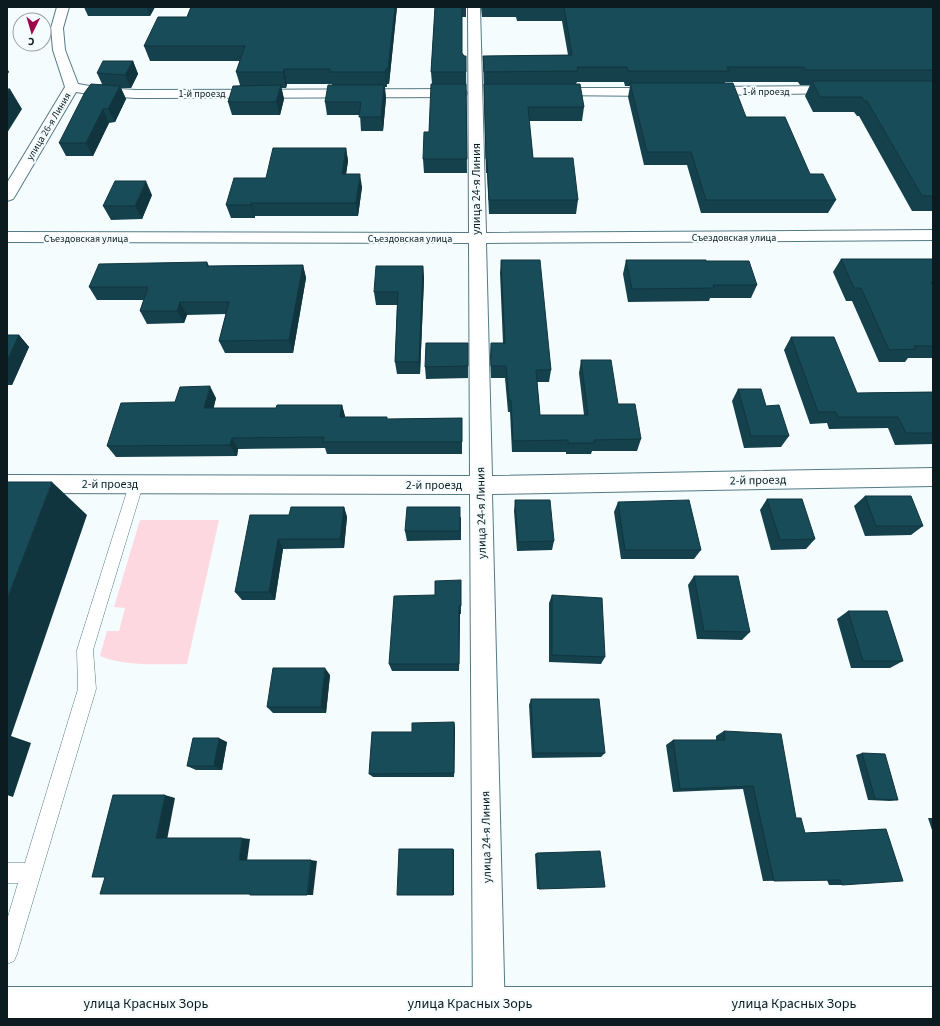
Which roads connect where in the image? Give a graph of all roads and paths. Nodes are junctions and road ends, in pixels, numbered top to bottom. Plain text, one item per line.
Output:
1 (63, 7) edge
2 (474, 7) edge
3 (72, 86) junction
4 (854, 90) edge
5 (673, 91) edge
6 (696, 91) edge
7 (539, 92) edge
8 (484, 93) junction
9 (7, 196) edge
10 (933, 236) edge
11 (7, 237) edge
12 (477, 238) junction
13 (933, 477) edge
14 (7, 484) edge
15 (136, 484) junction
16 (480, 485) junction
17 (7, 873) edge
18 (31, 873) junction
19 (7, 954) edge
20 (7, 1003) edge
21 (933, 1003) edge
22 (488, 1011) edge

1 - 3 street, улица 26-я Линия
2 - 8 street, улица 24-я Линия
3 - 8 street, 1-й проезд
3 - 9 street, улица 26-я Линия
4 - 6 street, 1-й проезд
5 - 7 street
8 - 12 street, улица 24-я Линия
10 - 12 street, Съездовская улица
11 - 12 street, Съездовская улица
12 - 16 street, улица 24-я Линия
13 - 16 street, 2-й проезд
14 - 15 street, 2-й проезд
15 - 16 street, 2-й проезд
15 - 18 lane
16 - 22 street, улица 24-я Линия
17 - 18 lane
18 - 19 lane
20 - 22 street, улица Красных Зорь
21 - 22 street, улица Красных Зорь

